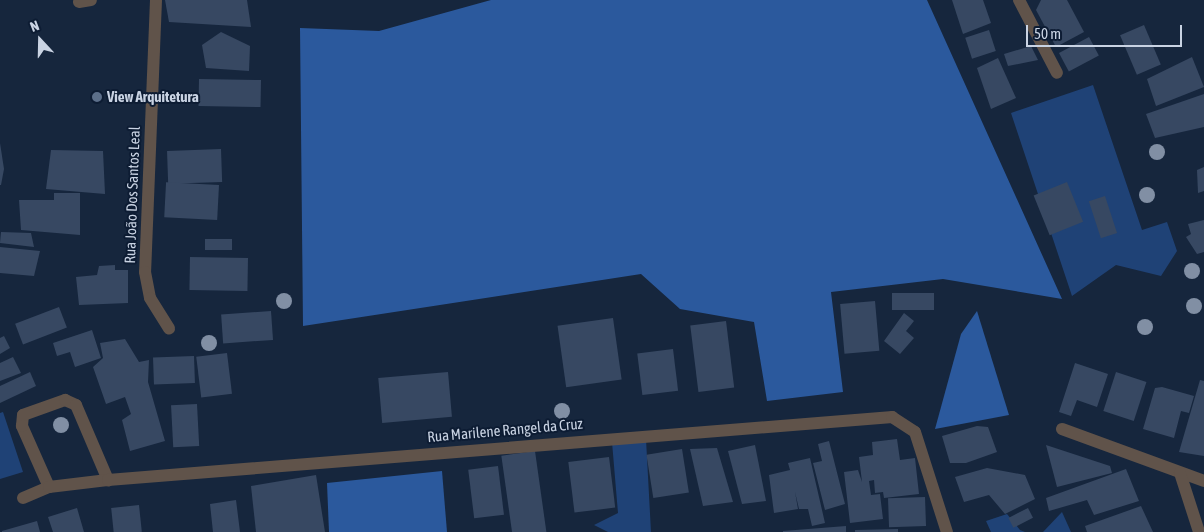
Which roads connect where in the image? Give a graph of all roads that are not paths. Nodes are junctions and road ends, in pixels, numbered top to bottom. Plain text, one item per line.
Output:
1 (156, 0) edge
2 (1019, 0) edge
3 (1057, 73) dead end
4 (169, 329) dead end
5 (1062, 429) dead end
6 (1180, 473) junction
7 (108, 480) junction
8 (1204, 481) edge
9 (49, 487) junction
10 (23, 498) dead end
11 (947, 532) edge
12 (1199, 532) edge

1 - 4 street, Rua João Dos Santos Leal
2 - 3 street
5 - 6 street
6 - 8 street
6 - 12 street
7 - 9 street, Rua Marilene Rangel da Cruz
7 - 9 street
7 - 11 street, Rua Marilene Rangel da Cruz
9 - 10 street, Rua Marilene Rangel da Cruz

